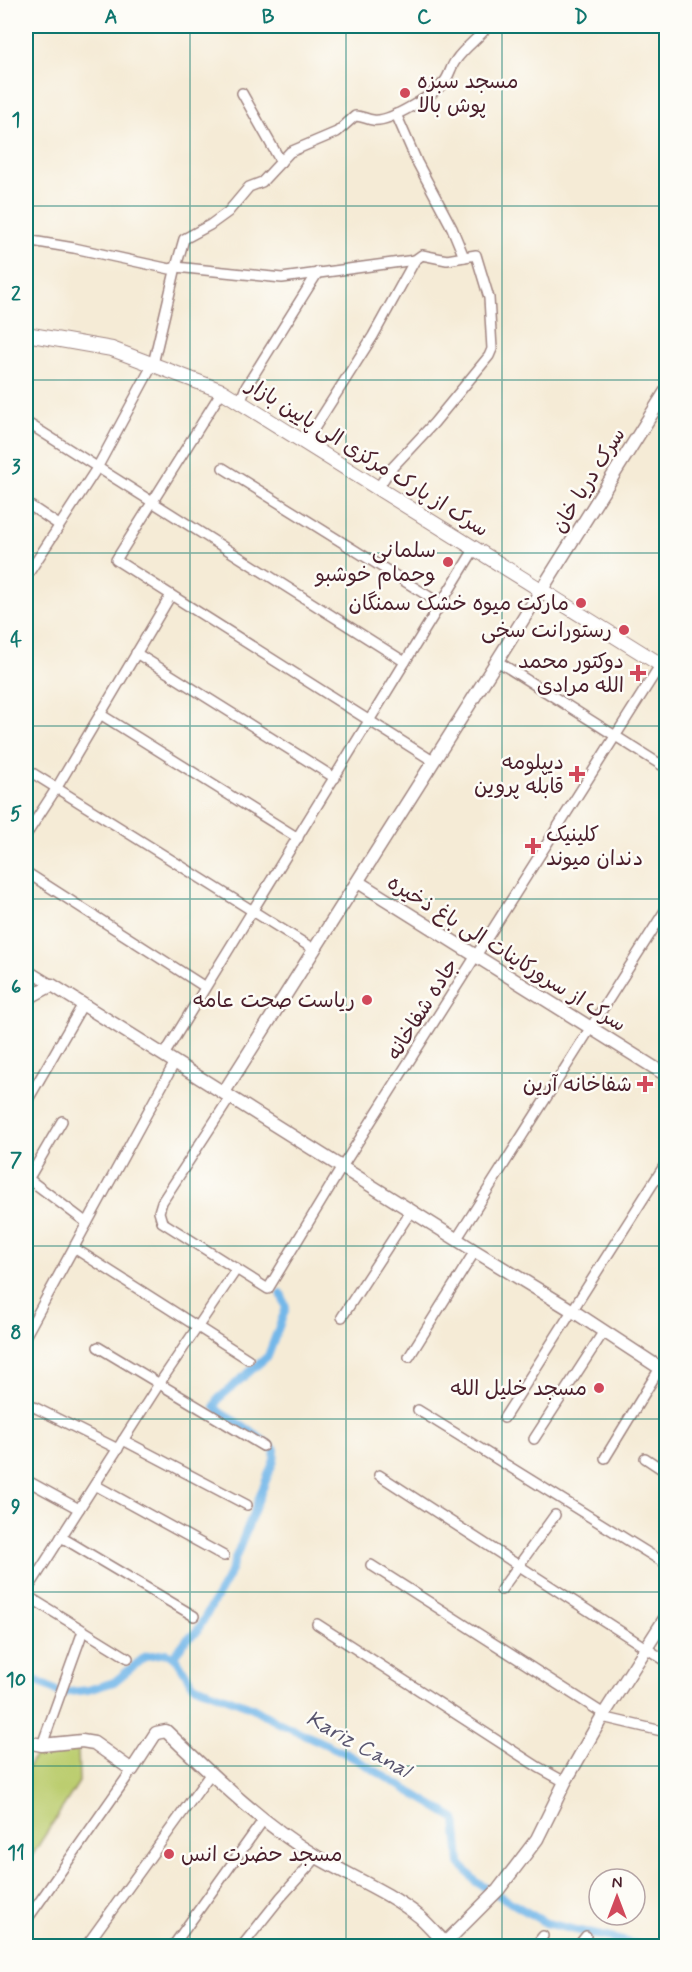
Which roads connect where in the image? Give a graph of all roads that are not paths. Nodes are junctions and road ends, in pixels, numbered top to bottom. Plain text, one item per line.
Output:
1 (488, 26) edge
2 (242, 93) dead end
3 (396, 114) junction
4 (281, 162) junction
5 (26, 240) edge
6 (464, 257) junction
7 (415, 260) junction
8 (176, 267) junction
9 (318, 272) junction
10 (26, 334) edge
11 (153, 364) junction
12 (222, 391) junction
13 (666, 391) edge
14 (240, 402) junction
15 (26, 422) edge
16 (305, 442) junction
17 (97, 468) junction
18 (223, 468) dead end
19 (378, 488) junction
20 (26, 503) edge
21 (151, 503) junction
22 (59, 525) junction
23 (475, 548) junction
24 (26, 577) edge
25 (542, 590) junction
26 (171, 595) junction
27 (441, 604) junction
28 (136, 653) junction
29 (405, 662) junction
30 (497, 662) junction
31 (665, 663) edge
32 (100, 714) junction
33 (369, 721) junction
34 (616, 735) junction
35 (433, 761) junction
36 (666, 768) edge
37 (26, 769) edge
38 (335, 778) junction
39 (56, 789) junction
40 (26, 835) edge
41 (298, 838) junction
42 (26, 872) edge
43 (358, 882) junction
44 (666, 909) edge
45 (251, 911) junction
46 (315, 950) junction
47 (476, 956) junction
48 (26, 969) edge
49 (52, 985) junction
50 (205, 987) junction
51 (26, 999) edge
52 (83, 1004) junction
53 (590, 1028) junction
54 (164, 1055) junction
55 (176, 1062) junction
56 (666, 1076) edge
57 (227, 1094) junction
58 (26, 1103) edge
59 (62, 1121) dead end
60 (666, 1164) edge
61 (342, 1167) junction
62 (26, 1180) edge
63 (411, 1211) junction
64 (87, 1223) junction
65 (456, 1240) junction
66 (74, 1248) junction
67 (475, 1251) junction
68 (236, 1270) junction
69 (573, 1311) junction
70 (342, 1317) dead end
71 (198, 1326) junction
72 (604, 1331) junction
73 (26, 1335) edge
74 (98, 1347) dead end
75 (409, 1357) dead end
76 (248, 1359) dead end
77 (663, 1370) edge
78 (159, 1384) junction
79 (26, 1404) edge
80 (418, 1410) dead end
81 (504, 1418) dead end
82 (534, 1438) dead end
83 (121, 1444) junction
84 (263, 1446) dead end
85 (605, 1458) dead end
86 (645, 1458) dead end
87 (666, 1472) edge
88 (379, 1475) dead end
89 (26, 1480) edge
90 (95, 1485) junction
91 (247, 1505) dead end
92 (80, 1509) junction
93 (555, 1515) dead end
94 (61, 1537) junction
95 (224, 1556) dead end
96 (519, 1564) junction
97 (666, 1564) edge
98 (371, 1565) dead end
99 (501, 1590) dead end
100 (26, 1593) edge
101 (194, 1616) dead end
102 (666, 1617) edge
103 (317, 1624) dead end
104 (83, 1631) junction
105 (647, 1648) junction
106 (128, 1658) dead end
107 (666, 1661) edge
108 (603, 1716) junction
109 (666, 1732) edge
110 (26, 1742) edge
111 (42, 1745) junction
112 (132, 1770) junction
113 (211, 1773) junction
114 (565, 1782) junction
115 (264, 1819) junction
116 (317, 1857) junction
117 (26, 1921) edge
118 (543, 1936) dead end
119 (586, 1936) dead end
120 (447, 1945) edge
121 (86, 1947) edge
122 (173, 1947) edge
123 (242, 1947) edge
124 (535, 1947) edge
125 (578, 1947) edge

1 - 3 street
2 - 4 street
3 - 4 street
3 - 6 street
4 - 8 street
5 - 8 street
6 - 7 street
6 - 19 street
7 - 9 street
7 - 16 street
8 - 9 street
8 - 11 street
9 - 14 street
10 - 11 main road, سرک از پارک مرکزی الی پایین بازار
11 - 12 main road, سرک از پارک مرکزی الی پایین بازار
11 - 17 street
12 - 14 main road, سرک از پارک مرکزی الی پایین بازار
12 - 21 street
13 - 25 street, سرک دریا خان
14 - 16 main road, سرک از پارک مرکزی الی پایین بازار
15 - 17 street
16 - 19 main road, سرک از پارک مرکزی الی پایین بازار
17 - 21 street
17 - 22 street
18 - 27 street
19 - 23 main road, سرک از پارک مرکزی الی پایین بازار
20 - 22 street
21 - 26 street
21 - 29 street
22 - 24 street
23 - 25 main road, سرک از پارک مرکزی الی پایین بازار
23 - 27 street
25 - 30 street, سرک دریا خان
25 - 31 main road, سرک از پارک مرکزی الی پایین بازار
26 - 28 street
26 - 33 street
27 - 29 street
28 - 32 street
28 - 38 street
29 - 33 street
30 - 34 street
30 - 35 street, سرک دریا خان
31 - 34 street, جاده شفاخانه
32 - 39 street
32 - 41 street
33 - 35 street
33 - 38 street
34 - 36 street
34 - 47 street, جاده شفاخانه
35 - 43 street, سرک دریا خان
37 - 39 street
38 - 41 street
39 - 40 street
39 - 45 street
41 - 45 street
42 - 50 street
43 - 46 street, سرک دریا خان
43 - 47 street, سرک از سرورکاینات الی باغ ذخیره
44 - 53 street
45 - 46 street
45 - 50 street
46 - 57 street, سرک دریا خان
47 - 53 street, سرک از سرورکاینات الی باغ ذخیره
47 - 61 street, جاده شفاخانه
48 - 49 street
49 - 51 street
49 - 52 street
50 - 54 street
52 - 54 street
52 - 58 street
53 - 56 street, سرک از سرورکاینات الی باغ ذخیره
53 - 65 street
54 - 55 street
55 - 57 street
55 - 64 street
57 - 61 street
57 - 68 street
59 - 62 street
60 - 69 street
61 - 63 street
61 - 68 street, جاده شفاخانه
62 - 64 street
63 - 65 street
63 - 70 street
64 - 66 street
65 - 67 street
66 - 71 street
66 - 73 street
67 - 69 street
67 - 75 street
68 - 71 street
69 - 72 street
69 - 81 street
71 - 76 street
71 - 78 street
72 - 77 street
72 - 82 street
74 - 78 street
77 - 85 street
78 - 83 street
78 - 84 street
79 - 83 street
80 - 97 street
83 - 90 street
83 - 91 street
86 - 87 street
88 - 96 street
89 - 92 street
90 - 92 street
90 - 95 street
92 - 94 street
93 - 96 street
94 - 100 street
94 - 101 street
96 - 99 street
96 - 105 street
98 - 108 street
100 - 104 street
102 - 105 street
103 - 114 street
104 - 106 street
104 - 111 street
105 - 107 street
105 - 108 street
108 - 109 street
108 - 114 street
110 - 111 street
111 - 112 street
112 - 113 street
112 - 117 street
113 - 115 street
113 - 121 street
114 - 120 street
115 - 116 street
115 - 122 street
116 - 120 street
116 - 123 street
118 - 124 street
119 - 125 street

